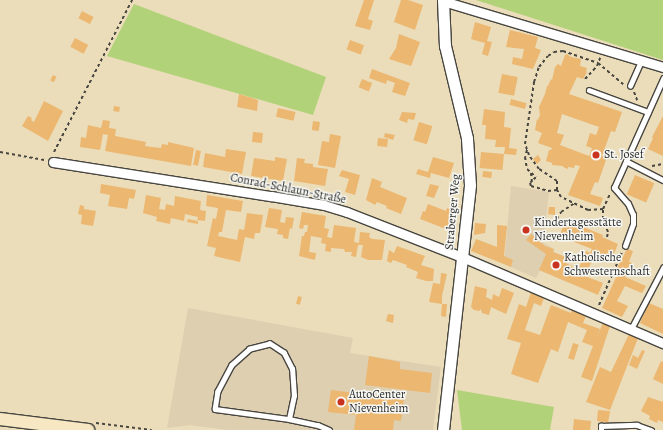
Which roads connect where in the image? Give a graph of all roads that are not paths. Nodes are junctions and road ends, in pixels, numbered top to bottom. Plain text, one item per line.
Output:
1 (443, 0) edge
2 (641, 61) junction
3 (663, 67) edge
4 (663, 79) edge
5 (630, 86) road end
6 (589, 90) dead end
7 (649, 110) junction
8 (626, 161) junction
9 (53, 162) road end
10 (663, 180) edge
11 (625, 246) road end
12 (462, 257) junction
13 (663, 268) edge
14 (631, 329) junction
15 (663, 343) edge
16 (445, 404) junction
17 (0, 419) edge
18 (289, 419) junction
19 (88, 430) edge
20 (329, 430) edge
21 (443, 430) edge
22 (448, 430) edge
23 (600, 430) edge
24 (651, 430) edge

1 - 2 street, Straberger Weg
1 - 12 street, Straberger Weg
2 - 3 street, Straberger Weg
2 - 5 lane
4 - 7 lane
6 - 7 lane
7 - 8 lane
8 - 10 lane
8 - 11 lane
9 - 12 street, Conrad-Schlaun-Straße
12 - 14 street, Conrad-Schlaun-Straße
12 - 16 street, Straberger Weg
13 - 14 lane
14 - 15 street, Conrad-Schlaun-Straße
16 - 21 street, Straberger Weg
16 - 22 street, Straberger Weg
17 - 19 main road
18 - 18 lane
18 - 20 lane
23 - 24 lane

